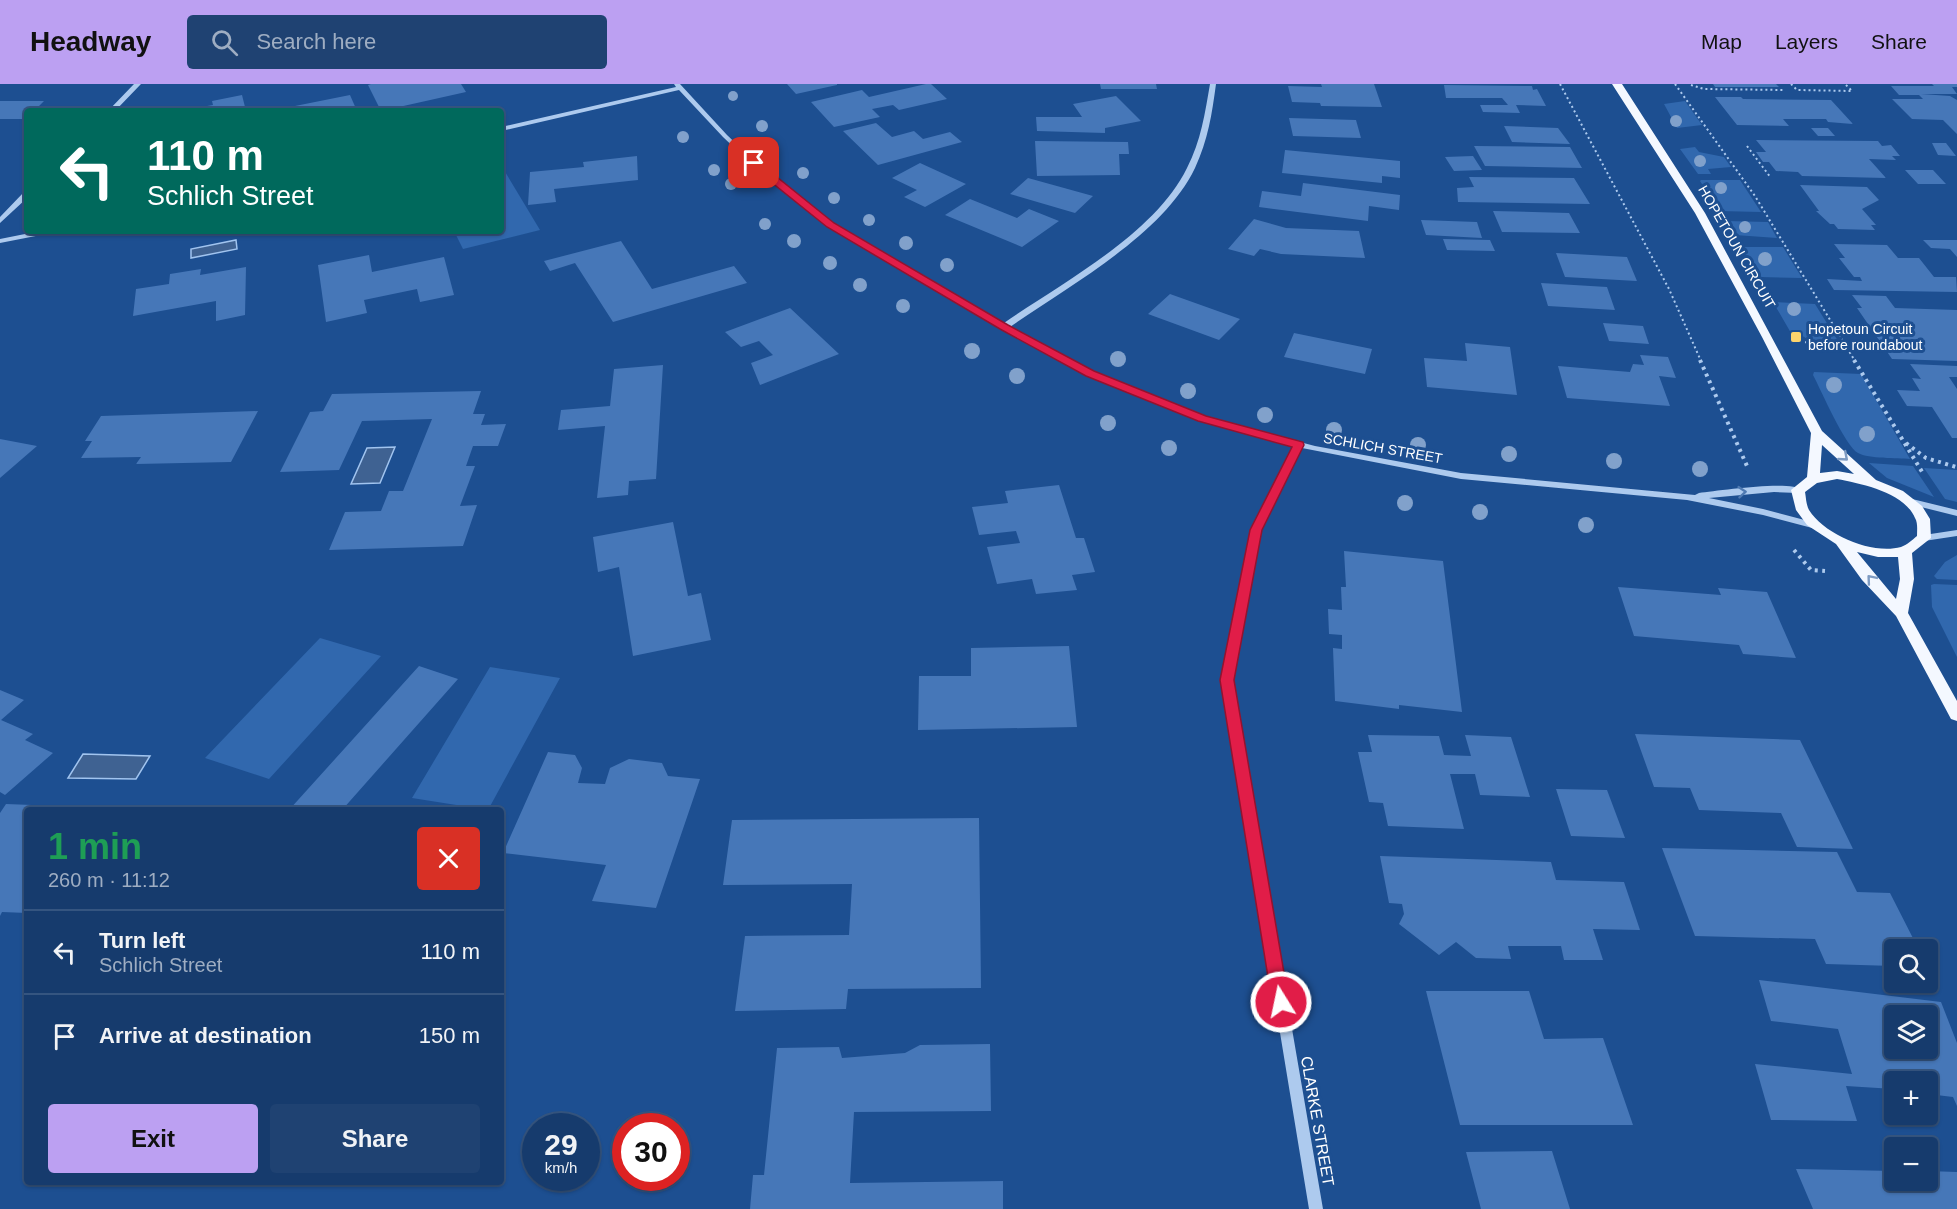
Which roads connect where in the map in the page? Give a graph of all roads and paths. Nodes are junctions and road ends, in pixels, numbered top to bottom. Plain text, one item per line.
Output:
1 (138, 84) edge
2 (1213, 84) edge
3 (1560, 84) edge
4 (1617, 84) edge
5 (1674, 84) edge
6 (1778, 84) edge
7 (1791, 84) edge
8 (1845, 84) edge
9 (1691, 85) edge
10 (679, 86) edge
11 (114, 108) edge
12 (504, 128) edge
13 (1746, 146) dead end
14 (1771, 178) dead end
15 (24, 197) edge
16 (0, 221) edge
17 (36, 234) edge
18 (0, 241) edge
19 (1004, 327) junction
20 (1844, 344) junction
21 (1803, 350) dead end
22 (1817, 433) junction
23 (1901, 439) junction
24 (1299, 445) junction
25 (1956, 467) edge
26 (1813, 479) junction
27 (1870, 481) junction
28 (1755, 490) junction
29 (1798, 490) junction
30 (1687, 497) junction
31 (1908, 501) junction
32 (1953, 512) edge
33 (1816, 526) junction
34 (1957, 533) edge
35 (1924, 538) junction
36 (1842, 543) junction
37 (1905, 551) junction
38 (1901, 613) junction
39 (1957, 715) edge
40 (1316, 1209) edge

1 - 11 street
2 - 19 street
3 - 28 path
4 - 22 main road, HOPETOUN CIRCUIT
5 - 20 path
6 - 9 path
7 - 8 path
10 - 12 street
10 - 19 street, SCHLICH STREET
13 - 14 path
15 - 16 street
17 - 18 street
19 - 24 street, SCHLICH STREET
20 - 21 path
20 - 23 path
22 - 26 main road
22 -> 27 main road, HOPETOUN CIRCUIT
23 - 25 path
23 - 32 path
24 - 30 street, SCHLICH STREET
24 - 40 street, CLARKE STREET
26 - 27 main road
26 - 29 main road
27 - 31 main road
28 - 29 street, SCHLICH STREET
30 -> 28 street, SCHLICH STREET
29 - 33 main road
30 - 33 street, SCHLICH STREET
31 - 32 street
31 - 35 main road
33 - 36 main road
34 - 35 street
35 - 37 main road
36 - 37 main road
38 -> 36 main road
37 - 38 main road
38 - 39 main road

